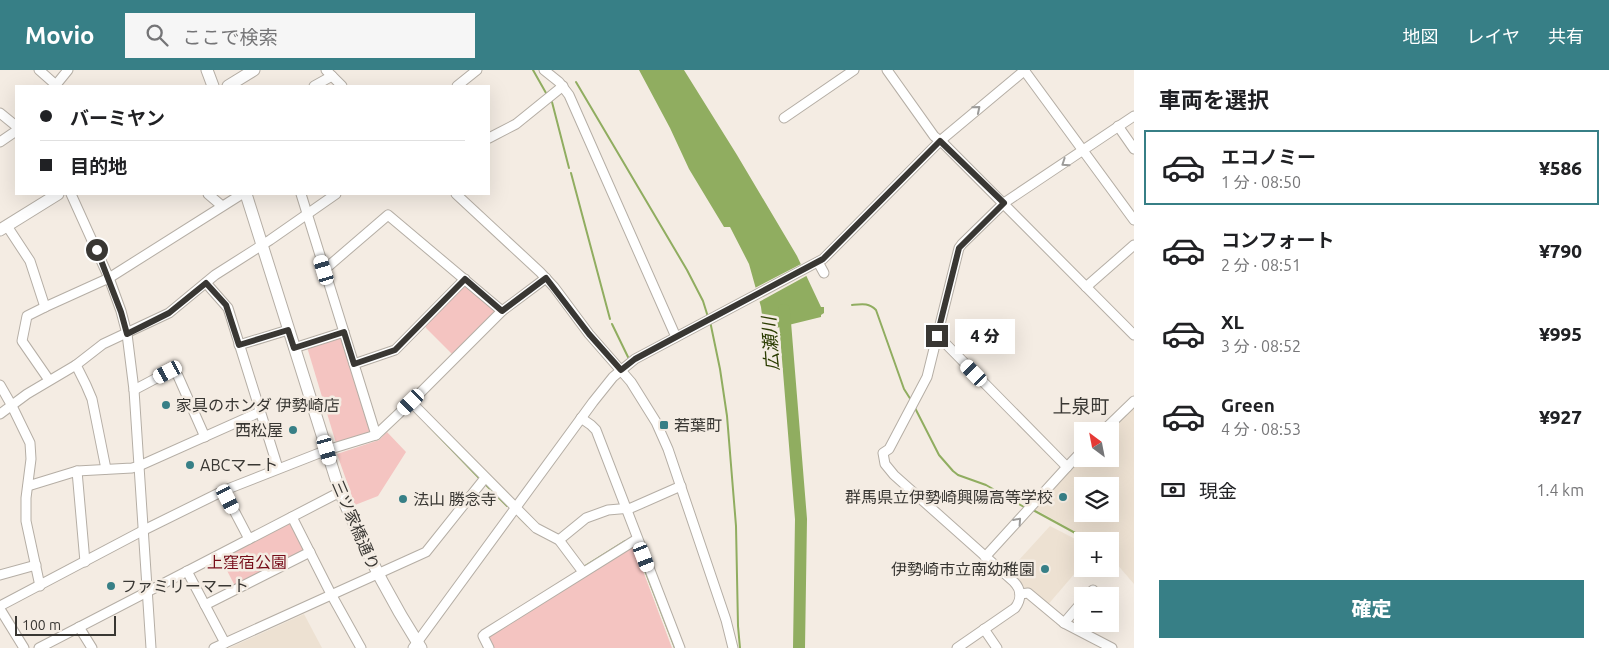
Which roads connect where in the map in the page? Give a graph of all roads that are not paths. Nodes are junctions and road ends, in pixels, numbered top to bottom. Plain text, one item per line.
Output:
1 (38, 70) edge
2 (68, 70) edge
3 (207, 70) edge
4 (254, 70) edge
5 (478, 70) edge
6 (544, 70) edge
7 (854, 70) edge
8 (888, 70) edge
9 (1024, 70) edge
10 (328, 73) edge
11 (54, 85) edge
12 (56, 85) edge
13 (213, 85) edge
14 (230, 85) edge
15 (315, 85) edge
16 (341, 85) edge
17 (458, 85) edge
18 (563, 86) junction
19 (0, 113) edge
20 (1134, 116) edge
21 (784, 118) dead end
22 (15, 125) edge
23 (1118, 126) junction
24 (15, 132) edge
25 (490, 137) edge
26 (940, 141) junction
27 (0, 142) edge
28 (1134, 149) edge
29 (1082, 151) junction
30 (56, 195) edge
31 (71, 195) edge
32 (209, 195) edge
33 (240, 195) edge
34 (246, 195) edge
35 (301, 195) edge
36 (335, 195) edge
37 (457, 195) edge
38 (1004, 203) junction
39 (222, 206) junction
40 (307, 214) junction
41 (1134, 220) edge
42 (4, 228) edge
43 (1134, 244) edge
44 (262, 245) junction
45 (816, 263) junction
46 (324, 270) junction
47 (824, 273) dead end
48 (109, 278) junction
49 (546, 278) junction
50 (465, 279) junction
51 (206, 283) junction
52 (1086, 287) junction
53 (46, 307) junction
54 (502, 311) junction
55 (288, 330) junction
56 (344, 332) junction
57 (127, 334) junction
58 (1134, 334) edge
59 (937, 336) junction
60 (676, 337) junction
61 (239, 345) junction
62 (294, 348) junction
63 (354, 364) junction
64 (76, 365) junction
65 (621, 370) junction
66 (49, 380) junction
67 (0, 385) edge
68 (134, 390) junction
69 (1134, 401) edge
70 (411, 402) junction
71 (12, 406) junction
72 (260, 412) junction
73 (0, 414) edge
74 (581, 418) junction
75 (1112, 422) edge
76 (376, 436) junction
77 (206, 437) junction
78 (327, 450) junction
79 (1074, 460) edge
80 (139, 466) junction
81 (1067, 467) junction
82 (278, 468) junction
83 (106, 470) junction
84 (77, 471) junction
85 (485, 478) junction
86 (28, 486) junction
87 (682, 486) junction
88 (225, 490) junction
89 (340, 492) junction
90 (515, 507) junction
91 (626, 509) junction
92 (292, 517) junction
93 (144, 530) junction
94 (249, 539) junction
95 (637, 539) junction
96 (559, 540) junction
97 (310, 552) junction
98 (986, 557) junction
99 (85, 562) junction
100 (36, 565) junction
101 (187, 571) junction
102 (583, 572) junction
103 (377, 574) junction
104 (0, 575) edge
105 (40, 586) junction
106 (148, 591) junction
107 (331, 594) junction
108 (1020, 594) junction
109 (205, 605) junction
110 (0, 608) edge
111 (1074, 611) edge
112 (1064, 623) junction
113 (79, 626) junction
114 (984, 629) junction
115 (225, 643) junction
116 (417, 646) edge
117 (24, 648) edge
118 (39, 648) edge
119 (92, 648) edge
120 (151, 648) edge
121 (214, 648) edge
122 (361, 648) edge
123 (489, 648) edge
124 (680, 648) edge
125 (733, 648) edge
126 (957, 648) edge
127 (996, 648) edge
128 (1112, 648) edge

1 - 11 street
2 - 12 street
3 - 13 main road
4 - 14 main road
5 - 17 street
6 - 18 street
7 - 21 street
8 - 26 street
26 -> 9 street
9 - 29 street
10 - 15 street
10 - 16 street
18 - 25 street
18 - 60 street
19 - 22 street
20 - 23 street
23 - 28 street
23 - 29 street
24 - 27 street
26 - 38 street
26 - 45 street
29 -> 38 street
29 - 41 street
30 - 42 main road
31 - 48 street
32 - 39 street
33 - 39 street
34 - 44 main road, 三ツ家橋通り
35 - 40 street
36 - 40 street
37 - 49 street
38 - 52 street
38 - 59 street
39 - 48 street
40 - 44 street
40 - 46 street
42 - 53 street
43 - 52 street
44 - 51 street
44 - 55 main road, 三ツ家橋通り
45 - 47 street
45 - 60 street
46 - 50 street
46 - 56 street
48 - 53 street
48 - 57 street
49 - 54 street
49 - 65 street
50 - 54 street
50 - 63 street
51 - 57 street
51 - 61 street
52 - 58 street
53 - 66 street
54 - 70 street
55 - 61 street
55 - 62 main road, 三ツ家橋通り
56 - 62 street
56 - 63 street
57 - 64 street
57 - 68 street
59 - 81 street
59 - 98 street
60 - 65 street
61 - 72 street
62 - 78 main road, 三ツ家橋通り
63 - 76 street
64 - 66 street
64 - 83 street
65 - 74 street
65 - 87 street
66 - 71 street
67 - 71 street
68 - 77 street
68 - 80 street
69 - 75 street
70 - 76 street
70 - 85 street
71 - 73 street
71 - 86 street
72 - 77 street
72 - 82 street
74 - 90 street
74 - 91 street
76 - 78 street
77 - 80 street
78 - 82 street
78 - 89 main road, 三ツ家橋通り
79 - 81 street
80 - 83 street
80 - 93 street
98 -> 81 street
82 - 88 street
83 - 84 street
84 - 86 street
84 - 99 street
85 - 90 street
85 - 103 street
86 - 100 street
87 - 91 street
87 - 125 street
88 - 93 street
88 - 94 street
89 - 92 street
89 - 103 main road, 三ツ家橋通り
90 - 96 street
90 - 116 street
91 - 95 street
91 - 96 street
92 - 94 street
92 - 97 street
93 - 99 street
93 - 106 street
94 - 101 street
95 - 102 street
95 - 124 street
96 - 102 street
97 - 107 street
97 - 109 street
98 - 108 street
99 - 105 street
100 - 104 street
100 - 105 street
101 - 106 street
101 - 109 street
102 - 123 street
103 - 107 street
103 - 116 main road, 三ツ家橋通り
105 - 110 street
106 - 113 street
106 - 120 street
107 - 115 street
107 - 122 street
108 - 112 street
108 - 114 street
109 - 115 street
110 - 117 street
111 - 112 street
112 - 128 street
113 - 118 street
113 - 119 street
114 - 126 street
114 - 127 street
115 - 121 street

